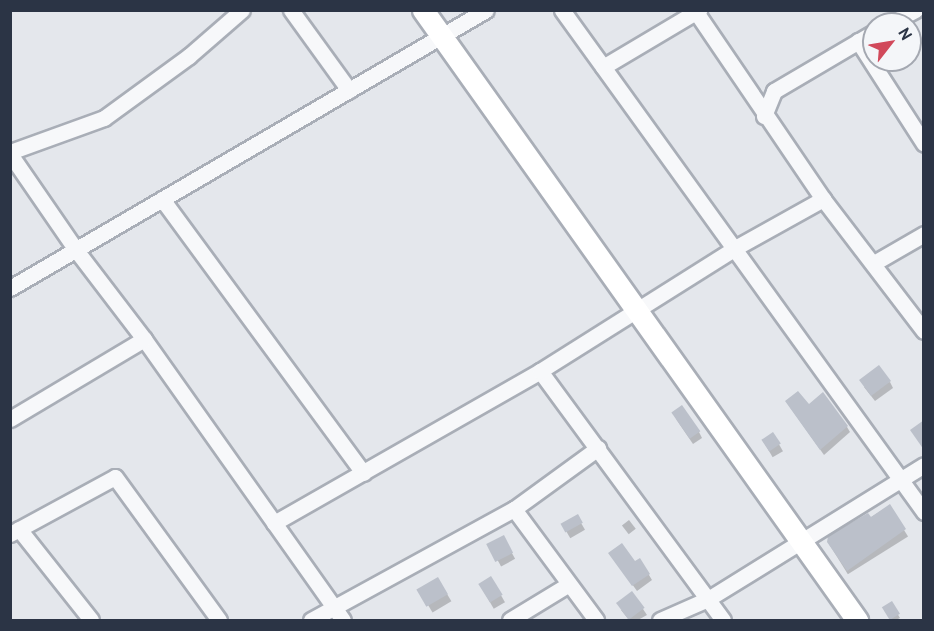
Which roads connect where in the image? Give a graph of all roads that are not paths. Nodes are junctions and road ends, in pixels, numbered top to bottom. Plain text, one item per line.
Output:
1 (242, 10) edge
2 (291, 10) edge
3 (423, 10) edge
4 (486, 10) edge
5 (562, 10) edge
6 (698, 11) edge
7 (441, 37) junction
8 (862, 39) edge
9 (858, 41) junction
10 (603, 67) junction
11 (349, 90) junction
12 (765, 116) junction
13 (924, 144) edge
14 (10, 153) edge
15 (162, 199) junction
16 (823, 199) junction
17 (924, 234) edge
18 (735, 248) junction
19 (76, 250) junction
20 (874, 263) junction
21 (10, 288) edge
22 (635, 309) junction
23 (924, 332) edge
24 (144, 339) junction
25 (540, 371) junction
26 (10, 419) edge
27 (598, 448) junction
28 (924, 465) edge
29 (363, 473) junction
30 (900, 479) junction
31 (514, 509) junction
32 (924, 512) edge
33 (274, 523) junction
34 (15, 531) edge
35 (800, 540) junction
36 (569, 584) junction
37 (708, 599) junction
38 (338, 614) edge
39 (91, 621) edge
40 (219, 621) edge
41 (311, 621) edge
42 (510, 621) edge
43 (596, 621) edge
44 (660, 621) edge
45 (723, 621) edge
46 (857, 621) edge

1 - 14 street
2 - 11 street
3 - 7 street
4 - 7 street
5 - 10 street
6 - 10 street
6 - 12 street
7 - 11 street
7 - 22 street
8 - 9 street
9 - 12 street
9 - 13 street
10 - 18 street
11 - 15 street
12 - 16 street
14 - 19 street
15 - 19 street
15 - 29 street
16 - 18 street
16 - 20 street
17 - 20 street
18 - 22 street
18 - 30 street
19 - 21 street
19 - 24 street
20 - 23 street
22 - 25 street
22 - 35 street
24 - 26 street
24 - 33 street
25 - 27 street
25 - 29 street
27 - 31 street
27 - 37 street
28 - 30 street
29 - 33 street
30 - 32 street
30 - 35 street
31 - 36 street
31 - 38 street
33 - 38 street
34 - 39 street
34 - 40 street
35 - 37 street
35 - 46 street
36 - 42 street
36 - 43 street
37 - 44 street
37 - 45 street
38 - 41 street

